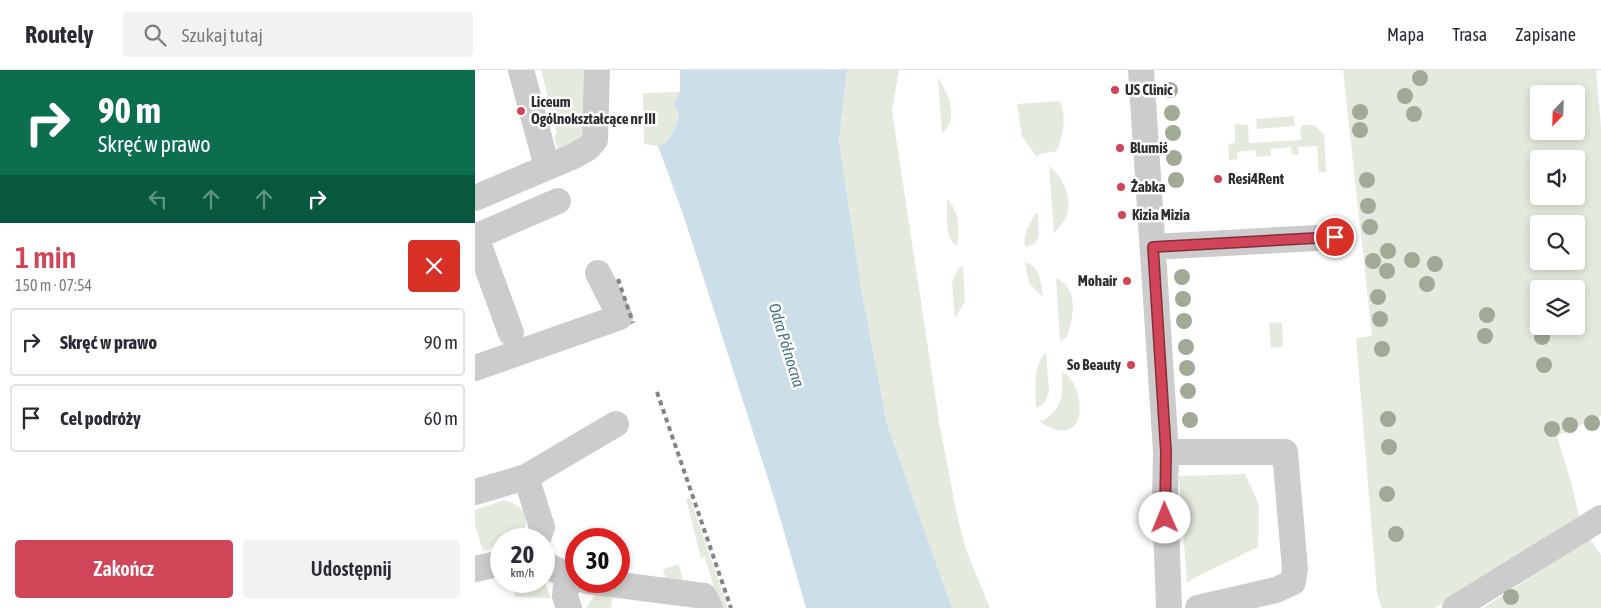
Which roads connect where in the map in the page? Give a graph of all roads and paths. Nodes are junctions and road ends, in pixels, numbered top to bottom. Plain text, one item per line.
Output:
1 (521, 70) edge
2 (597, 70) edge
3 (1141, 70) edge
4 (545, 163) junction
5 (475, 198) edge
6 (559, 201) dead end
7 (475, 237) edge
8 (1335, 237) dead end
9 (1153, 247) junction
10 (598, 273) dead end
11 (511, 333) dead end
12 (475, 368) edge
13 (616, 424) dead end
14 (1166, 452) junction
15 (526, 477) junction
16 (475, 492) edge
17 (1601, 518) edge
18 (542, 528) edge
19 (490, 566) edge
20 (475, 569) edge
21 (630, 586) edge
22 (567, 593) edge
23 (1278, 599) edge
24 (569, 608) edge
25 (710, 608) edge
26 (1169, 608) edge
27 (1198, 608) edge
28 (1455, 608) edge

1 - 4 street
2 - 4 street
3 - 9 street
4 - 5 street
6 - 7 street
7 - 11 street
8 - 9 street
9 - 14 street
10 - 12 street
13 - 15 street
14 - 23 street
14 - 26 street
15 - 16 street
15 - 18 street
17 - 28 street
19 - 20 street
21 - 25 street
22 - 24 street
23 - 27 street

